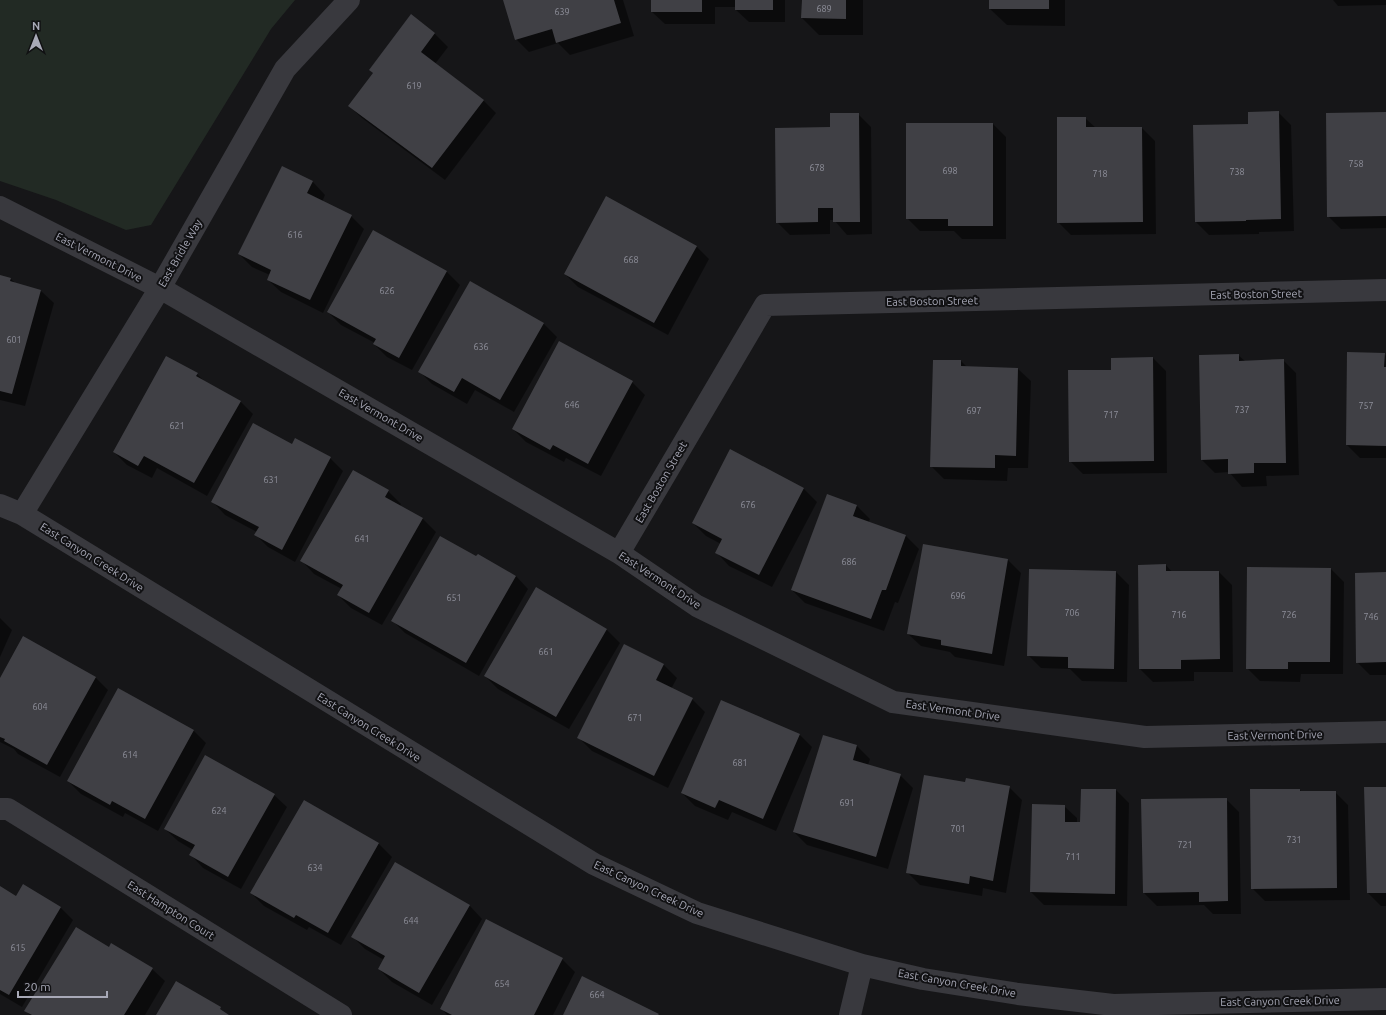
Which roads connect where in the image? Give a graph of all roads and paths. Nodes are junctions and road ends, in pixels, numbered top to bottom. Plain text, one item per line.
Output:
1 (348, 0) edge
2 (0, 207) edge
3 (160, 288) junction
4 (1386, 290) edge
5 (0, 504) edge
6 (22, 514) junction
7 (619, 553) junction
8 (1386, 732) edge
9 (0, 809) edge
10 (862, 965) junction
11 (1386, 999) edge
12 (320, 1009) edge
13 (341, 1015) edge
14 (850, 1015) edge

1 - 3 street, East Bridle Way
2 - 3 street, East Vermont Drive
3 - 6 street, East Bridle Way
3 - 7 street, East Vermont Drive
4 - 7 street, East Boston Street
5 - 6 street, East Canyon Creek Drive
6 - 10 street, East Canyon Creek Drive
7 - 8 street, East Vermont Drive
9 - 12 street, East Hampton Court
10 - 11 street, East Canyon Creek Drive
10 - 14 street
12 - 13 street, East Hampton Court

